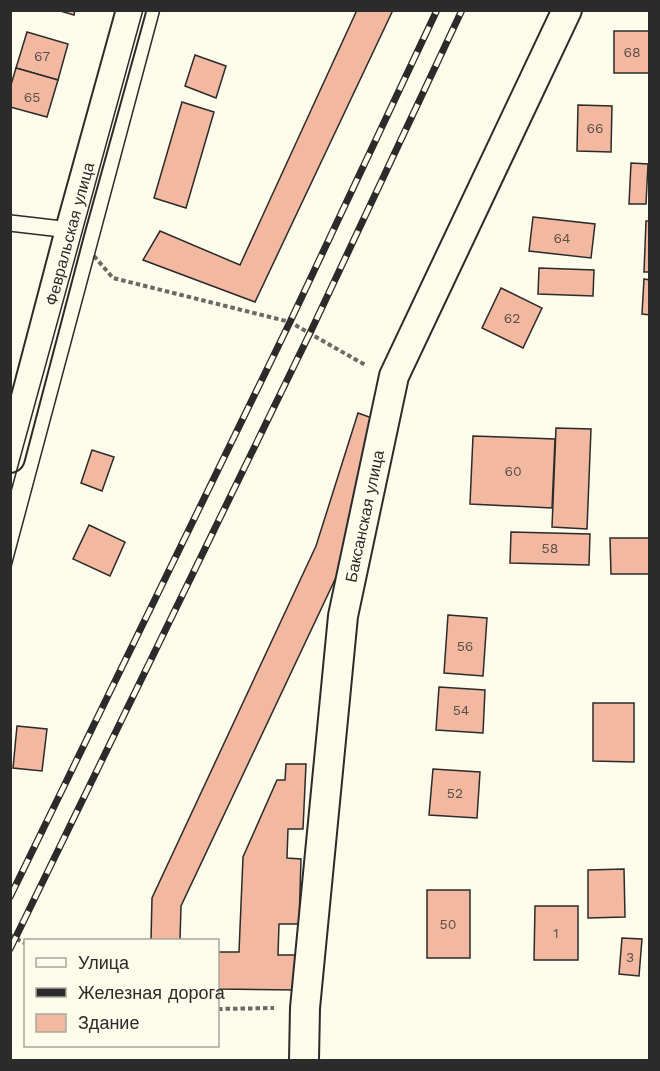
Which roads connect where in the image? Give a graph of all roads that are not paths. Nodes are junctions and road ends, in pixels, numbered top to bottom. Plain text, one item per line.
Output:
1 (131, 10) edge
2 (567, 10) edge
3 (10, 223) edge
4 (70, 230) junction
5 (10, 458) edge
6 (303, 1060) edge

1 - 4 street, Февральская улица
2 - 6 street, Баксанская улица
3 - 4 lane
4 - 5 street, Февральская улица

